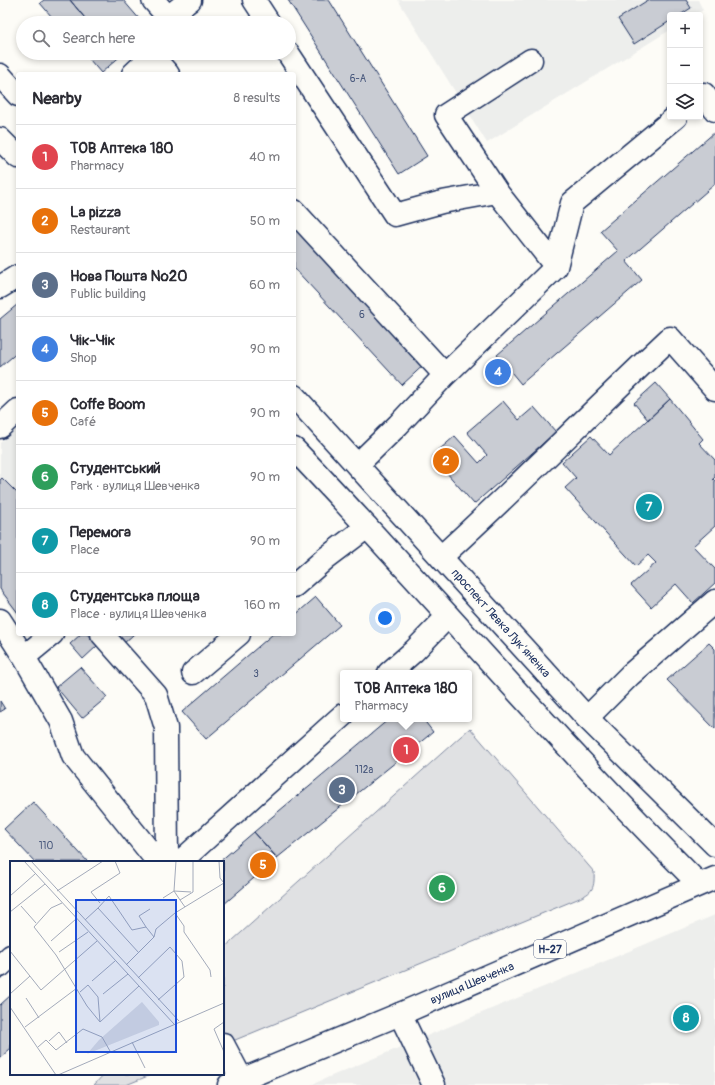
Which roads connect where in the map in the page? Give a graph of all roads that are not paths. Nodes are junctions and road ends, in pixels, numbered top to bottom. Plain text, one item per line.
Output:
1 (153, 0) edge
2 (190, 0) edge
3 (254, 0) edge
4 (164, 16) edge
5 (172, 16) edge
6 (264, 16) edge
7 (147, 60) edge
8 (156, 60) edge
9 (293, 60) edge
10 (531, 60) dead end
11 (135, 72) edge
12 (166, 72) edge
13 (0, 75) edge
14 (16, 93) edge
15 (672, 120) edge
16 (0, 139) edge
17 (16, 156) edge
18 (497, 192) junction
19 (296, 213) edge
20 (556, 267) junction
21 (16, 277) edge
22 (0, 287) edge
23 (446, 375) junction
24 (715, 389) edge
25 (296, 398) edge
26 (16, 412) edge
27 (0, 426) edge
28 (296, 451) edge
29 (357, 465) junction
30 (367, 527) junction
31 (441, 557) junction
32 (296, 584) edge
33 (715, 601) edge
34 (448, 616) junction
35 (2, 629) edge
36 (50, 636) edge
37 (104, 636) edge
38 (237, 636) edge
39 (24, 657) junction
40 (393, 670) edge
41 (193, 674) dead end
42 (340, 718) edge
43 (587, 718) junction
44 (715, 845) edge
45 (157, 861) edge
46 (167, 861) edge
47 (181, 861) edge
48 (707, 881) edge
49 (10, 957) edge
50 (0, 966) edge
51 (400, 1014) junction
52 (224, 1047) edge
53 (235, 1082) edge
54 (434, 1085) edge

1 - 4 main road
2 - 5 main road
3 - 6 main road
7 - 11 main road
8 - 12 main road
9 - 18 main road
10 - 18 main road
13 - 14 main road
15 - 20 main road
16 - 17 main road
18 - 20 main road
19 - 23 main road
20 - 23 main road
21 - 22 main road
23 - 29 main road
24 - 31 main road
25 - 29 main road, проспект Левка Лукʼяненка
26 - 27 main road
28 - 30 main road
29 - 31 main road, проспект Левка Лукʼяненка
30 - 32 main road
30 - 34 main road
31 - 43 main road, проспект Левка Лукʼяненка
33 - 43 main road
34 - 40 main road
34 - 48 main road
35 - 39 main road
36 - 39 main road
37 - 46 main road
38 - 41 main road
39 - 45 main road
42 - 47 main road
43 - 44 main road, проспект Левка Лукʼяненка
48 - 51 main road, вулиця Шевченка / Н-27
49 - 50 main road
51 - 53 main road, вулиця Шевченка / Н-27
51 - 54 main road
52 - 53 main road

